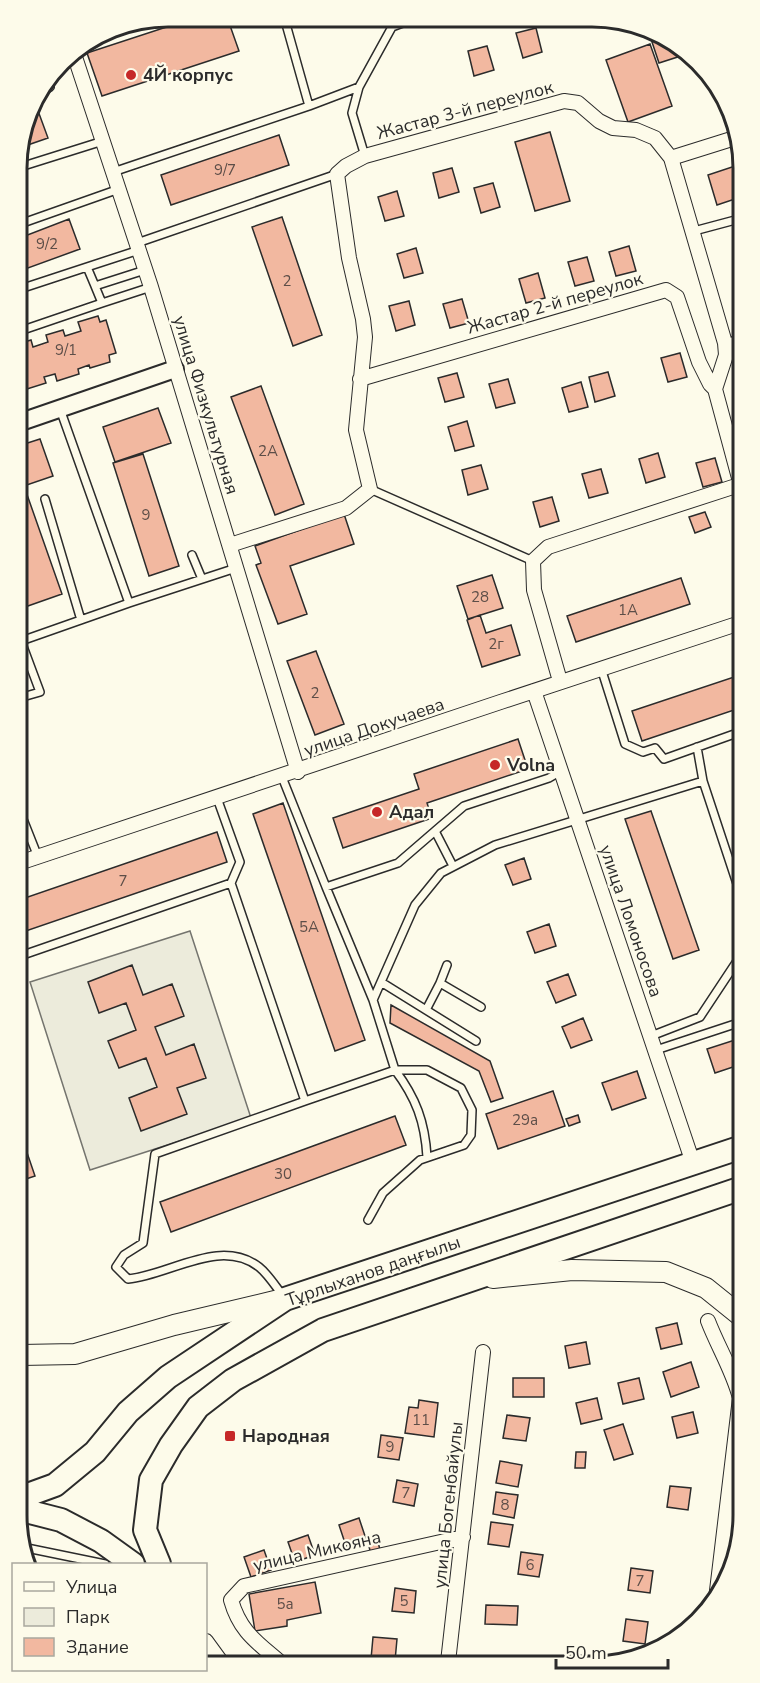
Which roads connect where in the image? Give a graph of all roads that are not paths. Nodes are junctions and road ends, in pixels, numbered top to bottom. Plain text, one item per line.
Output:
1 (287, 27) edge
2 (392, 27) edge
3 (76, 61) edge
4 (359, 87) junction
5 (309, 106) junction
6 (730, 140) edge
7 (103, 141) junction
8 (365, 156) junction
9 (671, 158) junction
10 (27, 165) edge
11 (113, 172) junction
12 (337, 174) junction
13 (119, 189) junction
14 (27, 221) edge
15 (733, 221) edge
16 (694, 231) junction
17 (138, 246) junction
18 (87, 267) junction
19 (145, 270) junction
20 (95, 286) junction
21 (27, 287) edge
22 (151, 287) junction
23 (102, 303) junction
24 (27, 329) edge
25 (733, 341) edge
26 (725, 343) junction
27 (175, 369) junction
28 (360, 379) junction
29 (715, 389) junction
30 (60, 409) junction
31 (27, 420) edge
32 (733, 453) edge
33 (733, 487) edge
34 (370, 489) junction
35 (45, 499) dead end
36 (230, 545) junction
37 (192, 555) dead end
38 (533, 561) junction
39 (237, 568) junction
40 (202, 579) junction
41 (129, 603) junction
42 (81, 620) junction
43 (733, 625) edge
44 (27, 638) edge
45 (27, 656) edge
46 (601, 668) junction
47 (560, 681) junction
48 (534, 691) junction
49 (27, 696) edge
50 (733, 734) edge
51 (697, 747) junction
52 (561, 771) junction
53 (298, 772) junction
54 (282, 777) junction
55 (703, 782) junction
56 (217, 798) junction
57 (578, 820) junction
58 (27, 829) edge
59 (435, 831) junction
60 (38, 857) junction
61 (27, 860) edge
62 (453, 867) junction
63 (733, 872) edge
64 (231, 883) junction
65 (326, 887) junction
66 (27, 954) edge
67 (447, 966) dead end
68 (733, 967) edge
69 (381, 982) junction
70 (440, 983) junction
71 (373, 1000) junction
72 (481, 1007) dead end
73 (426, 1010) junction
74 (733, 1025) edge
75 (651, 1036) junction
76 (476, 1041) dead end
77 (656, 1050) junction
78 (395, 1070) junction
79 (305, 1101) junction
80 (733, 1150) edge
81 (427, 1157) junction
82 (693, 1163) junction
83 (733, 1191) edge
84 (368, 1220) dead end
85 (466, 1281) junction
86 (285, 1299) junction
87 (733, 1310) edge
88 (708, 1321) dead end
89 (483, 1352) dead end
90 (27, 1355) edge
91 (733, 1374) edge
92 (733, 1462) edge
93 (27, 1495) edge
94 (27, 1511) edge
95 (463, 1537) junction
96 (32, 1549) edge
97 (65, 1557) junction
98 (72, 1563) edge
99 (99, 1563) edge
100 (132, 1563) edge
101 (159, 1563) edge
102 (719, 1575) edge
103 (207, 1642) edge
104 (217, 1656) edge
105 (272, 1656) edge
106 (449, 1656) edge

1 - 5 lane
2 - 4 lane
3 - 7 street, улица Физкультурная
4 - 5 lane
4 - 8 lane
5 - 11 lane
6 - 9 street
7 - 10 lane
7 - 11 street, улица Физкультурная
8 - 9 street, Жастар 3-й переулок
8 - 12 street, Жастар 3-й переулок
9 - 16 street, Жастар 3-й переулок
11 - 13 street, улица Физкультурная
12 - 17 lane
12 - 28 street
13 - 14 lane
13 - 17 street, улица Физкультурная
15 - 16 lane
16 - 26 street, Жастар 3-й переулок
17 - 18 lane
17 - 19 street, улица Физкультурная
18 - 20 lane
18 - 21 lane
19 - 20 lane
19 - 22 street, улица Физкультурная
20 - 23 lane
22 - 23 lane
22 - 27 street, улица Физкультурная
23 - 24 lane
25 - 26 lane
26 - 29 street, Жастар 3-й переулок
27 - 30 street
27 - 36 street, улица Физкультурная
28 - 29 street, Жастар 2-й переулок
28 - 34 street
29 - 32 street, Жастар 2-й переулок
30 - 31 street
30 - 41 lane
33 - 38 street
34 - 36 street
34 - 38 lane
35 - 42 lane
36 - 39 street, улица Физкультурная
37 - 40 lane
38 - 47 street
39 - 40 lane
39 - 53 street, улица Физкультурная
40 - 41 lane
41 - 42 lane
42 - 44 lane
43 - 46 street, улица Докучаева
45 - 49 lane
46 - 47 street, улица Докучаева
46 - 51 lane
47 - 48 street, улица Докучаева
48 - 52 street, улица Ломоносова
48 - 53 street, улица Докучаева
50 - 51 lane
51 - 55 lane
52 - 57 street, улица Ломоносова
52 - 59 lane
53 - 54 street, улица Докучаева
54 - 56 street, улица Докучаева
54 - 65 lane
55 - 57 lane
55 - 63 lane
56 - 60 street, улица Докучаева
56 - 64 lane
57 - 62 lane
57 - 75 street, улица Ломоносова
58 - 60 lane
59 - 62 lane
59 - 65 lane
60 - 61 street, улица Докучаева
62 - 69 lane
64 - 66 lane
64 - 79 lane
65 - 71 lane
67 - 70 lane
68 - 75 lane
69 - 71 lane
69 - 73 lane
70 - 72 lane
70 - 73 lane
71 - 78 lane
73 - 76 lane
74 - 77 lane
75 - 77 street, улица Ломоносова
77 - 82 street, улица Ломоносова
78 - 79 lane
78 - 81 lane
78 - 81 lane
79 - 86 lane
80 - 82 highway, Тұрлыханов даңғылы
81 - 84 lane
82 - 86 highway, Тұрлыханов даңғылы
83 - 85 highway
85 - 87 main road
85 - 101 highway
86 - 90 main road
86 - 93 highway, Тұрлыханов даңғылы
88 - 91 street
89 - 95 street, улица Богенбайулы
92 - 102 street
94 - 100 highway
95 - 105 street, улица Микояна
95 - 106 street, улица Богенбайулы
96 - 97 lane
97 - 98 lane
97 - 99 lane
103 - 104 street

